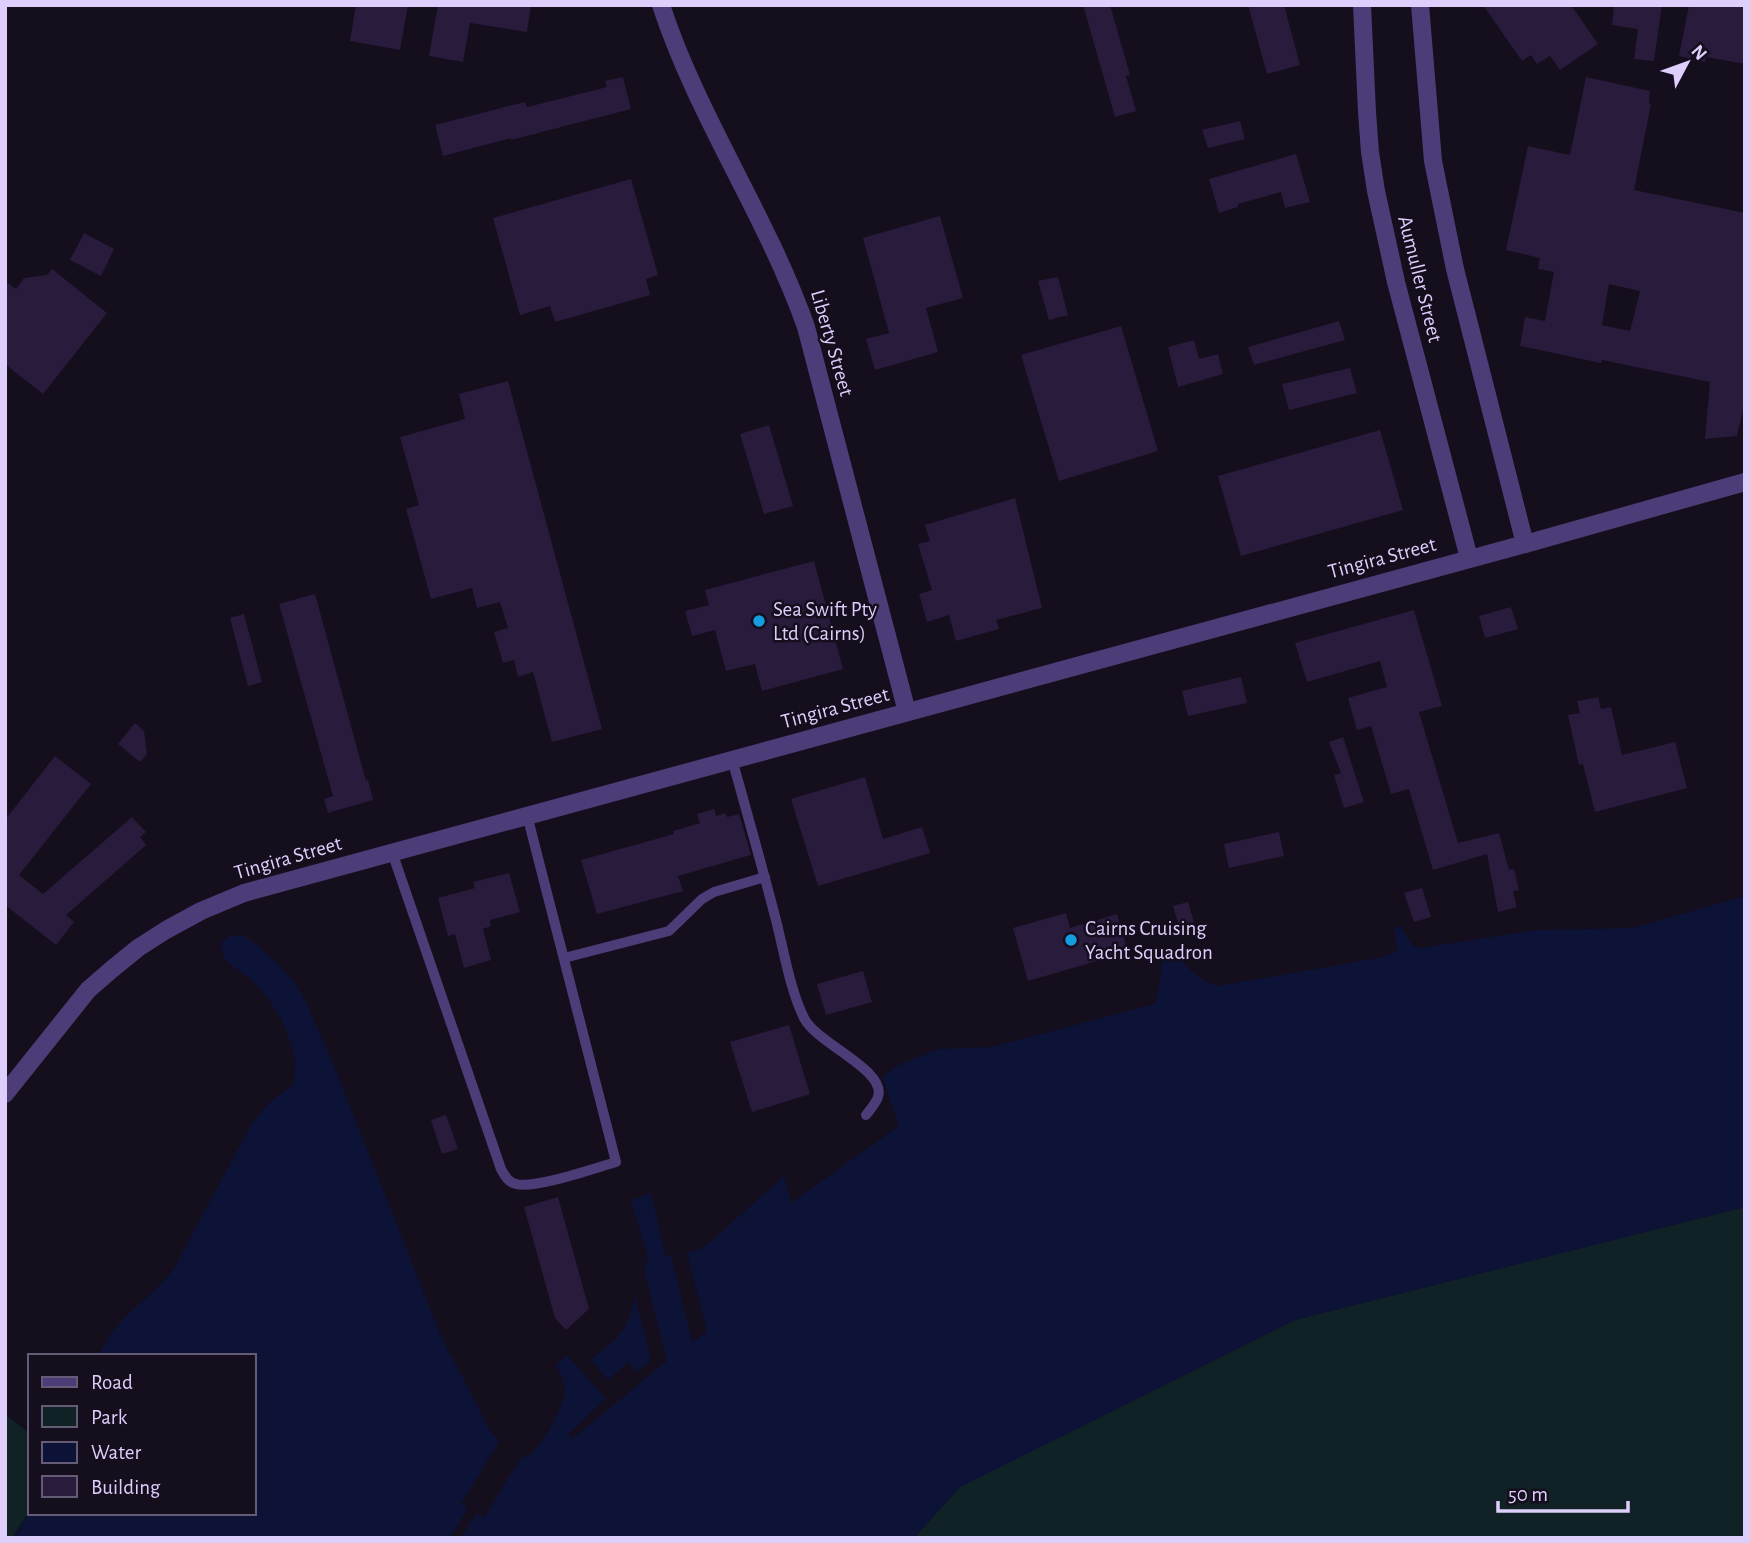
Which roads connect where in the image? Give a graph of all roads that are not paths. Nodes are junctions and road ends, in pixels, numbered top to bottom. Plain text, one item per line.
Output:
1 (661, 5) edge
2 (1362, 5) edge
3 (1420, 5) edge
4 (1745, 482) edge
5 (1525, 544) junction
6 (1469, 558) junction
7 (907, 712) junction
8 (732, 759) junction
9 (527, 815) junction
10 (392, 852) junction
11 (765, 877) junction
12 (564, 958) junction
13 (5, 1094) edge
14 (866, 1115) dead end

1 - 7 street, Liberty Street
2 - 6 street, Aumuller Street
3 - 5 street, Aumuller Street
4 - 5 street, Tingira Street
5 - 6 street, Tingira Street
6 - 7 street, Tingira Street
7 - 8 street, Tingira Street
8 - 9 street, Tingira Street
8 - 11 lane
9 - 10 street, Tingira Street
9 - 12 lane
10 - 12 lane
10 - 13 street, Tingira Street
11 - 12 lane
11 - 14 lane

